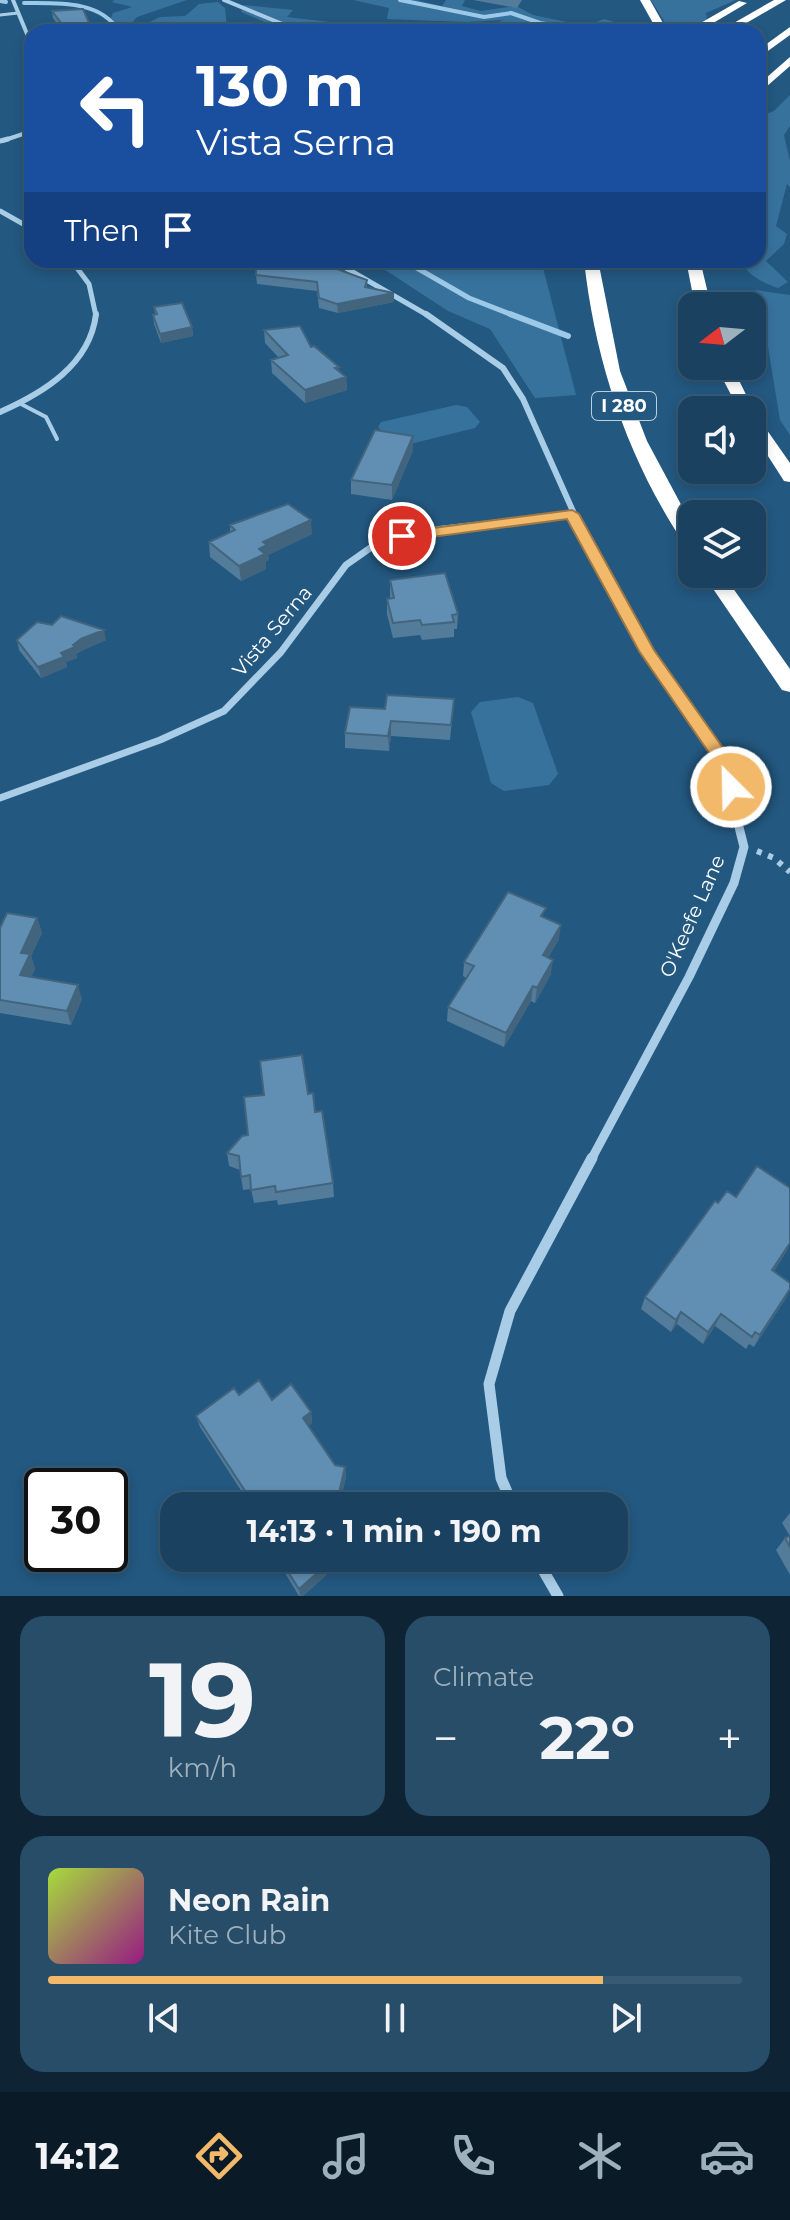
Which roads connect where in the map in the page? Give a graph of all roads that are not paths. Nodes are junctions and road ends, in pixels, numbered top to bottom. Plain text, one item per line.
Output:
1 (13, 0) edge
2 (224, 0) edge
3 (645, 0) edge
4 (748, 0) edge
5 (781, 0) edge
6 (18, 13) junction
7 (0, 15) edge
8 (282, 24) edge
9 (658, 24) edge
10 (704, 24) edge
11 (738, 24) edge
12 (24, 27) edge
13 (790, 30) edge
14 (766, 49) edge
15 (790, 60) edge
16 (766, 83) edge
17 (24, 134) edge
18 (0, 141) edge
19 (0, 211) edge
20 (24, 224) edge
21 (77, 268) edge
22 (346, 268) edge
23 (592, 268) edge
24 (695, 268) edge
25 (700, 292) edge
26 (21, 404) junction
27 (0, 412) edge
28 (57, 439) dead end
29 (766, 439) edge
30 (790, 477) edge
31 (572, 514) junction
32 (678, 516) edge
33 (723, 588) edge
34 (790, 685) edge
35 (0, 798) edge
36 (507, 1492) edge
37 (544, 1572) edge
38 (558, 1596) edge

1 - 6 street
2 - 8 street
3 - 9 highway
4 - 10 highway
5 - 11 highway
6 - 7 lane
6 - 12 street
13 - 14 highway
15 - 16 highway
17 - 18 street
19 - 20 street
21 - 26 street
22 - 31 street, O'Keefe Lane
23 - 32 highway, I 280
24 - 25 highway
26 - 27 street
26 - 28 lane
29 - 30 highway
31 - 35 street, Vista Serna
31 - 36 street, O'Keefe Lane
33 - 34 highway
37 - 38 street

